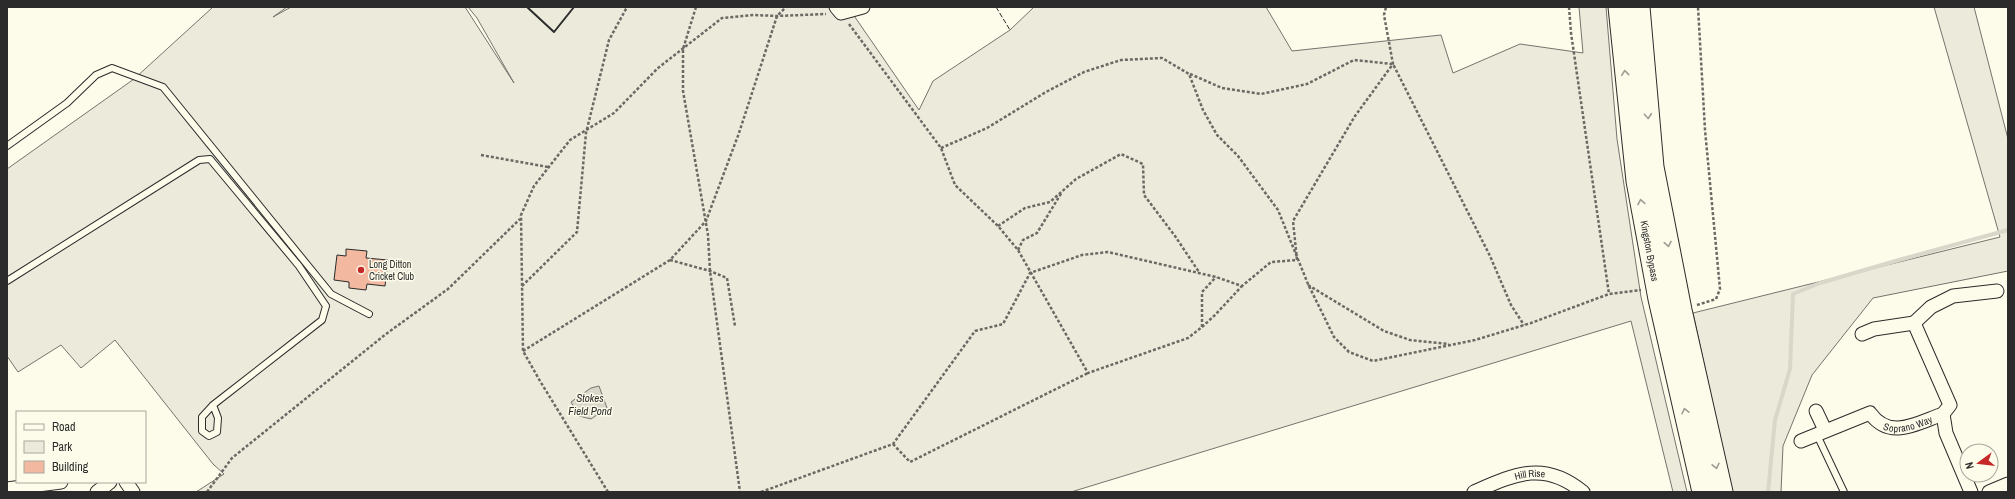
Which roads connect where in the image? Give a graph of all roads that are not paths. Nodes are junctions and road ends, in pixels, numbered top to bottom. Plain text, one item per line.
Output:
1 (863, 7) edge
2 (1619, 7) edge
3 (1638, 7) edge
4 (839, 10) edge
5 (7, 146) edge
6 (7, 281) edge
7 (1997, 290) dead end
8 (368, 314) dead end
9 (1914, 323) junction
10 (1862, 334) dead end
11 (213, 405) junction
12 (1816, 411) dead end
13 (1943, 414) junction
14 (1821, 432) junction
15 (1801, 441) dead end
16 (53, 483) edge
17 (109, 483) edge
18 (127, 483) edge
19 (2008, 484) edge
20 (7, 489) edge
21 (97, 492) edge
22 (133, 492) edge
23 (1474, 492) edge
24 (1583, 492) edge
25 (1703, 492) edge
26 (1722, 492) edge
27 (1844, 492) edge
28 (1971, 492) edge
29 (1989, 492) edge

1 - 4 street
25 -> 2 highway, Kingston Bypass
3 -> 26 highway, Kingston Bypass
5 - 8 lane
6 - 11 lane
7 - 9 street
9 - 10 street
9 - 13 street
11 - 11 lane
12 - 14 street
13 - 14 street, Soprano Way
13 - 28 street, Soprano Way
14 - 15 street, Soprano Way
14 - 27 lane
16 - 20 street
17 - 21 street
18 - 22 street
19 - 29 street
23 - 24 street, Hill Rise

